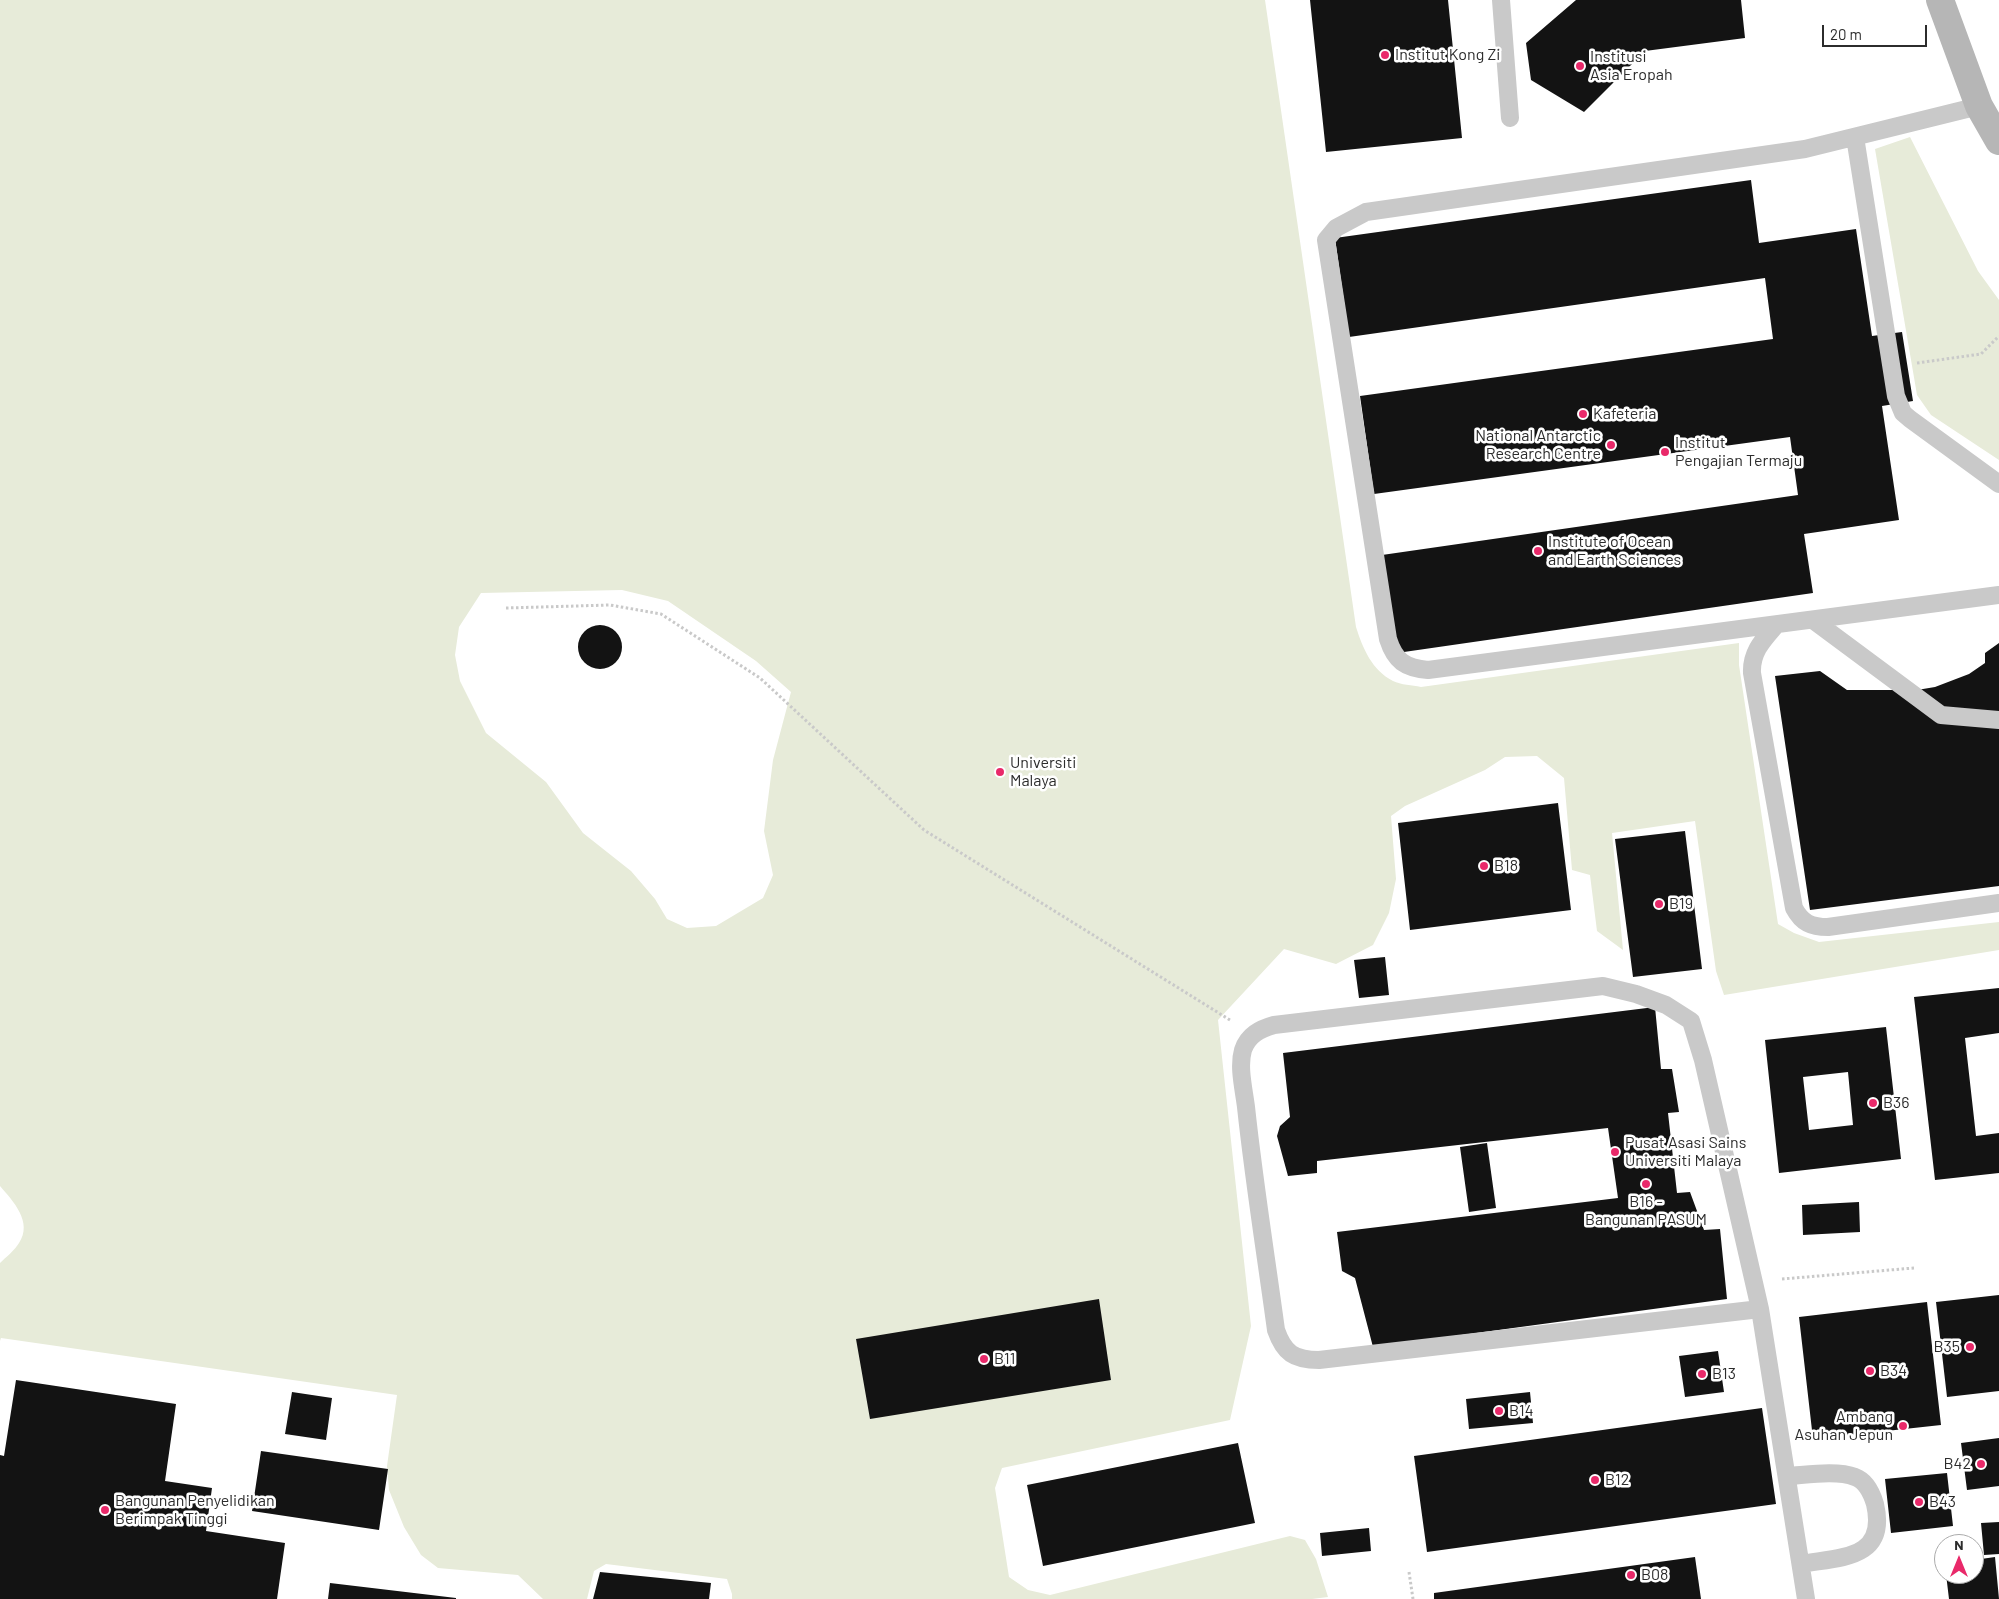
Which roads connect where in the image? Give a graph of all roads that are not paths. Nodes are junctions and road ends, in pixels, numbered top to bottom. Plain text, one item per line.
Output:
1 (1501, 0) edge
2 (1940, 0) edge
3 (1979, 106) junction
4 (1510, 118) dead end
5 (1855, 137) junction
6 (1999, 141) edge
7 (1999, 484) edge
8 (1999, 594) edge
9 (1813, 620) junction
10 (1776, 625) junction
11 (1999, 720) edge
12 (1999, 903) edge
13 (1760, 1309) junction
14 (1787, 1476) junction
15 (1801, 1564) junction
16 (1806, 1599) edge

1 - 4 lane
2 - 3 street
3 - 5 lane
3 - 6 street
5 - 7 lane
5 - 10 lane
8 - 9 lane
9 - 10 lane
9 - 11 lane
10 - 12 lane
13 - 13 lane
13 - 14 lane
14 - 15 lane
14 - 15 lane
15 - 16 lane

